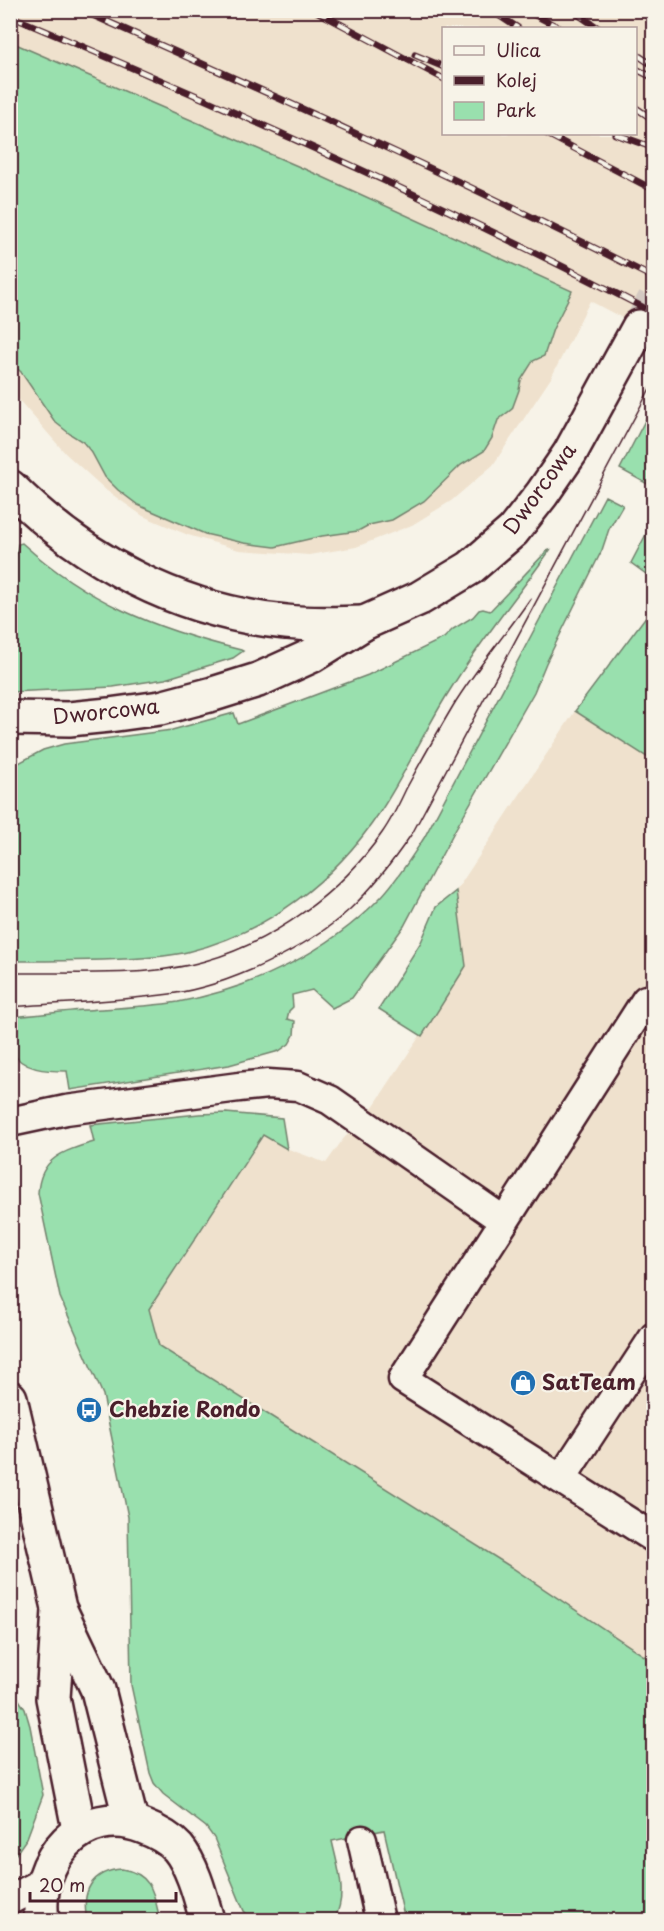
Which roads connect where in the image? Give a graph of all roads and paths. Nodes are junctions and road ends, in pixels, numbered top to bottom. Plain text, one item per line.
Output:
1 (639, 327) tunnel mouth
2 (10, 487) edge
3 (364, 623) junction
4 (10, 718) edge
5 (69, 718) junction
6 (10, 740) edge
7 (654, 1005) edge
8 (10, 1122) edge
9 (504, 1221) junction
10 (654, 1337) edge
11 (10, 1398) edge
12 (561, 1479) junction
13 (654, 1538) edge
14 (59, 1608) junction
15 (131, 1821) junction
16 (79, 1830) junction
17 (362, 1840) dead end
18 (46, 1881) junction
19 (10, 1900) edge
20 (42, 1920) edge
21 (207, 1920) edge
22 (380, 1920) edge

1 - 3 main road, Dworcowa
2 - 3 main road, Dworcowa
3 - 5 main road, Dworcowa
4 - 5 main road, Dworcowa
5 - 6 main road
7 - 9 lane
8 - 9 lane
9 - 12 lane
10 - 12 lane
11 - 14 main road
12 - 13 lane
14 - 15 main road
14 - 16 main road
15 - 16 main road
15 - 21 main road
16 - 18 main road
17 - 22 lane
18 - 19 lane
18 - 20 main road

